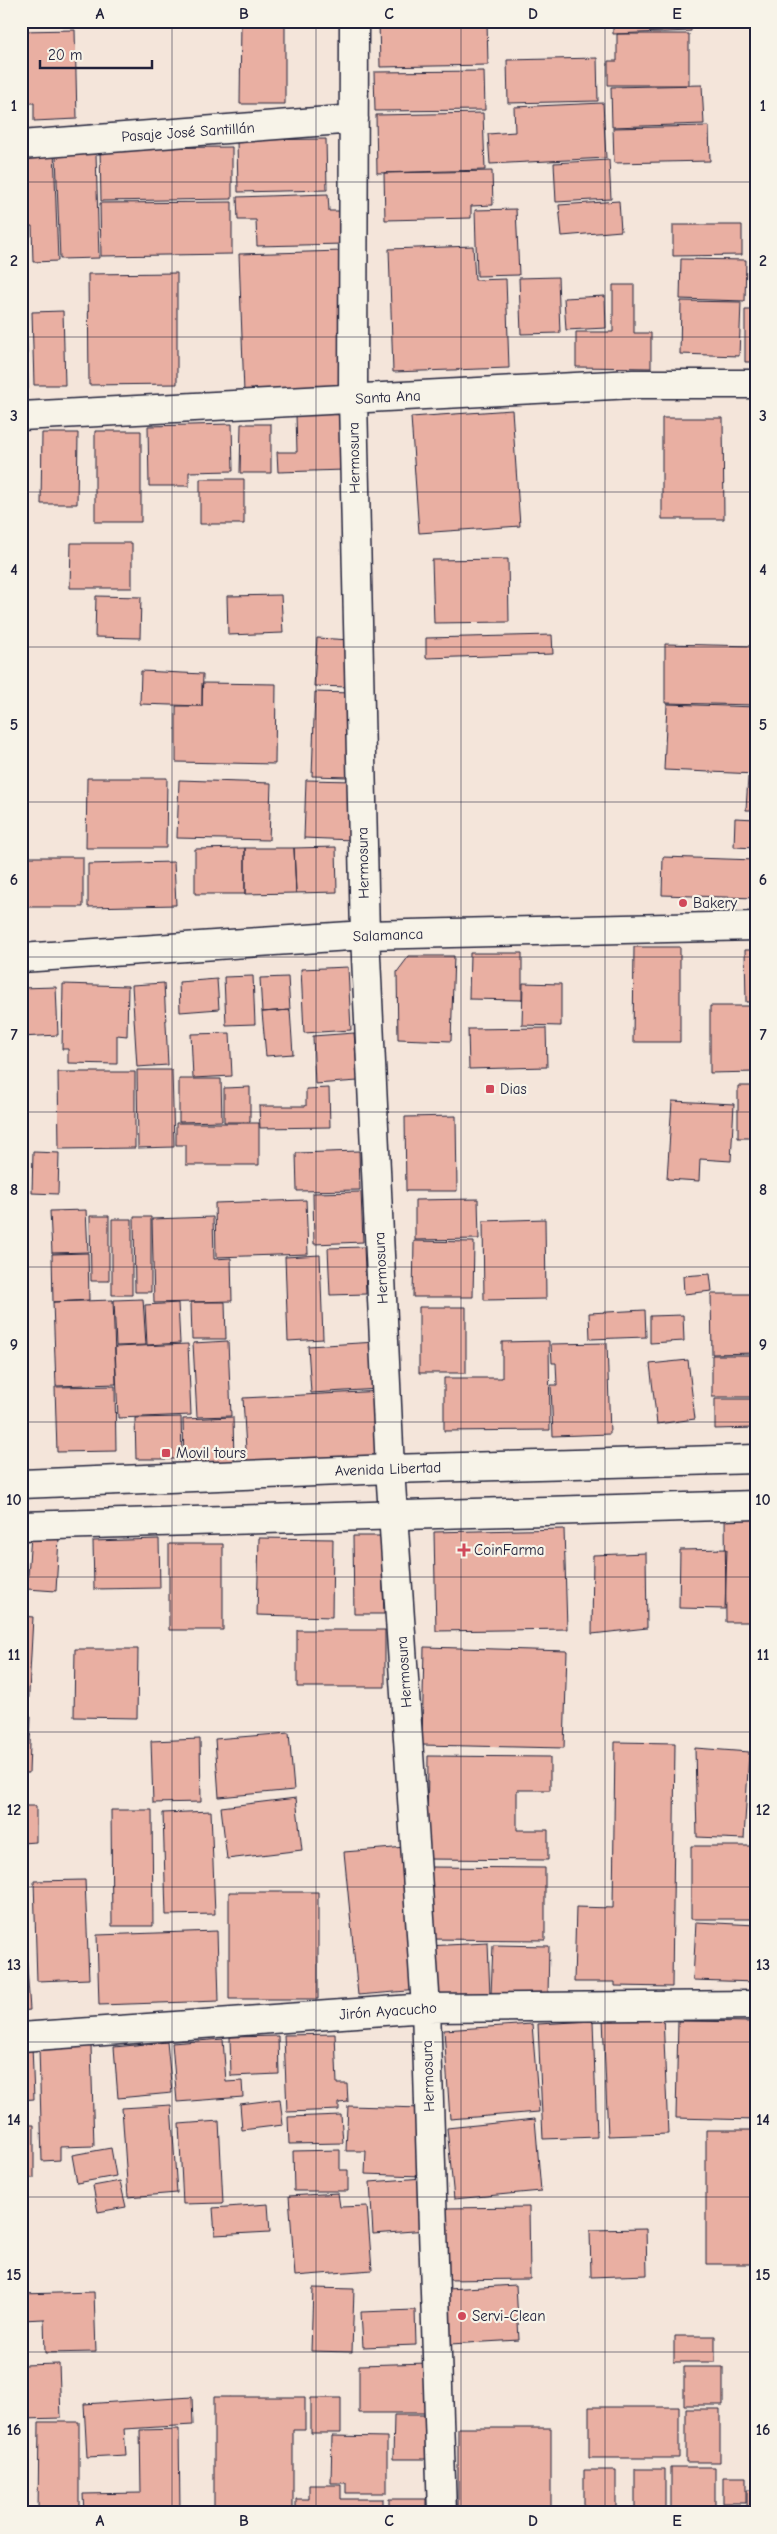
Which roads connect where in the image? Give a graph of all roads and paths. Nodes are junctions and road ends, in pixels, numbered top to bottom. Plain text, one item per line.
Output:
1 (354, 21) edge
2 (354, 119) junction
3 (21, 145) edge
4 (756, 384) edge
5 (353, 399) junction
6 (21, 416) edge
7 (756, 926) edge
8 (365, 935) junction
9 (21, 958) edge
10 (756, 1459) edge
11 (390, 1469) junction
12 (21, 1484) edge
13 (756, 1505) edge
14 (394, 1515) junction
15 (21, 1526) edge
16 (756, 2005) edge
17 (426, 2008) junction
18 (21, 2037) edge
19 (442, 2513) edge

1 - 2 street, Hermosura
2 - 3 street, Pasaje José Santillán
2 - 5 street, Hermosura
4 - 5 street, Santa Ana
5 - 6 street, Santa Ana
5 - 8 street, Hermosura
7 - 8 street, Salamanca
8 - 9 street, Salamanca
8 - 11 street, Hermosura
10 - 11 street, Avenida Libertad
11 - 12 street, Avenida Libertad
11 - 14 street, Hermosura
13 - 14 street
14 - 15 street
14 - 17 street, Hermosura
16 - 17 street, Jirón Ayacucho
17 - 18 street, Jirón Ayacucho
17 - 19 street, Hermosura

